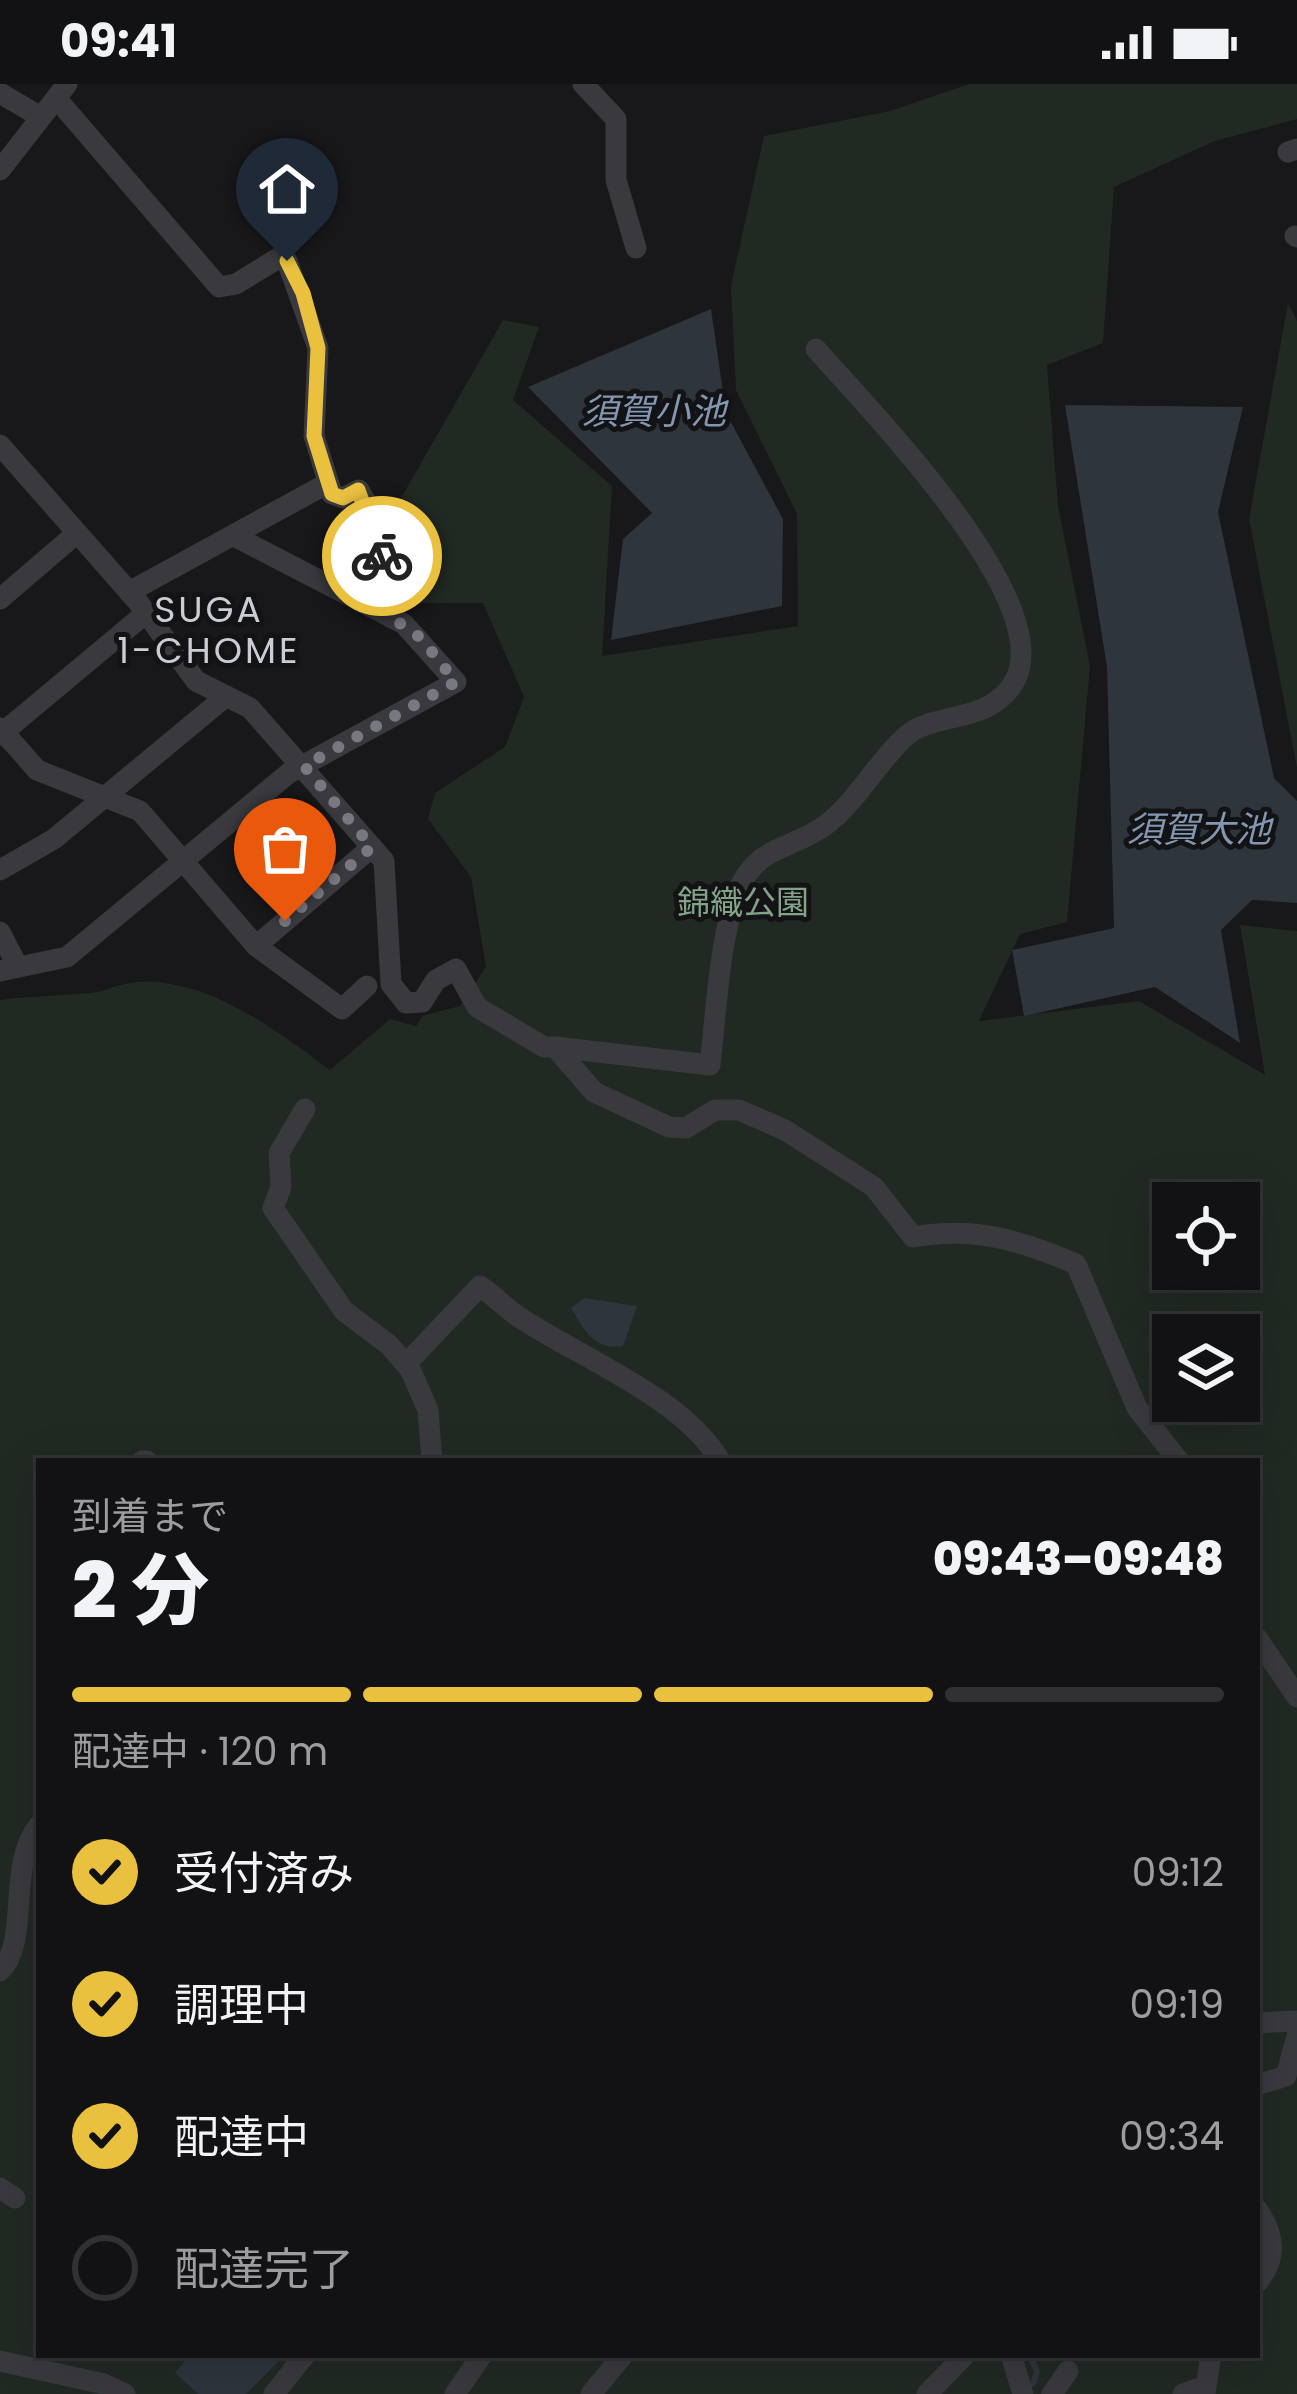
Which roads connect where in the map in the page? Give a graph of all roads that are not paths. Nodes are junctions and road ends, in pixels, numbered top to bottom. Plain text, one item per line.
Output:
1 (583, 84) edge
2 (62, 91) edge
3 (0, 93) edge
4 (39, 116) junction
5 (0, 170) edge
6 (636, 248) dead end
7 (816, 349) dead end
8 (0, 445) edge
9 (328, 483) junction
10 (77, 533) junction
11 (236, 537) junction
12 (129, 592) junction
13 (0, 599) edge
14 (146, 614) junction
15 (392, 618) junction
16 (224, 698) junction
17 (1, 732) edge
18 (304, 766) junction
19 (108, 797) junction
20 (372, 847) junction
21 (182, 861) junction
22 (0, 870) edge
23 (0, 932) edge
24 (256, 946) junction
25 (9, 969) edge
26 (367, 986) dead end
27 (555, 1047) junction
28 (305, 1109) dead end
29 (406, 1364) junction
30 (432, 1458) edge
31 (718, 1458) edge
32 (1177, 1458) edge
33 (1260, 1642) edge
34 (1297, 1697) edge
35 (36, 1830) edge
36 (0, 1971) edge
37 (1297, 2021) edge
38 (1260, 2023) edge
39 (1297, 2036) edge
40 (1260, 2085) edge
41 (1260, 2216) edge
42 (1260, 2279) edge
43 (303, 2358) edge
44 (480, 2358) edge
45 (620, 2358) edge
46 (961, 2358) edge
47 (1012, 2358) edge
48 (1210, 2358) edge
49 (0, 2361) edge
50 (1068, 2371) dead end
51 (1205, 2390) edge
52 (1022, 2391) edge
53 (125, 2394) edge
54 (274, 2394) edge
55 (455, 2394) edge
56 (591, 2394) edge
57 (927, 2394) edge
58 (1052, 2394) edge
59 (1183, 2394) edge

1 - 6 street
2 - 4 street
2 - 9 street
3 - 4 street
4 - 5 street
7 - 27 street
8 - 10 street
9 - 11 street
9 - 15 street
10 - 12 street
10 - 13 street
11 - 12 street
11 - 15 street
12 - 14 street
14 - 16 street
14 - 17 street
15 - 18 street
16 - 18 street
16 - 19 street
17 - 19 street
18 - 20 street
18 - 21 street
19 - 21 street
19 - 22 street
20 - 24 street
20 - 27 street
21 - 24 street
21 - 25 street
23 - 25 street
24 - 26 street
27 - 32 street
28 - 29 street
29 - 30 street
29 - 31 street
33 - 34 street
35 - 36 street
37 - 38 street
39 - 40 street
41 - 42 street
43 - 54 street
44 - 55 street
45 - 56 street
46 - 57 street
47 - 52 street
48 - 51 street
49 - 53 street
50 - 58 street
51 - 59 street

